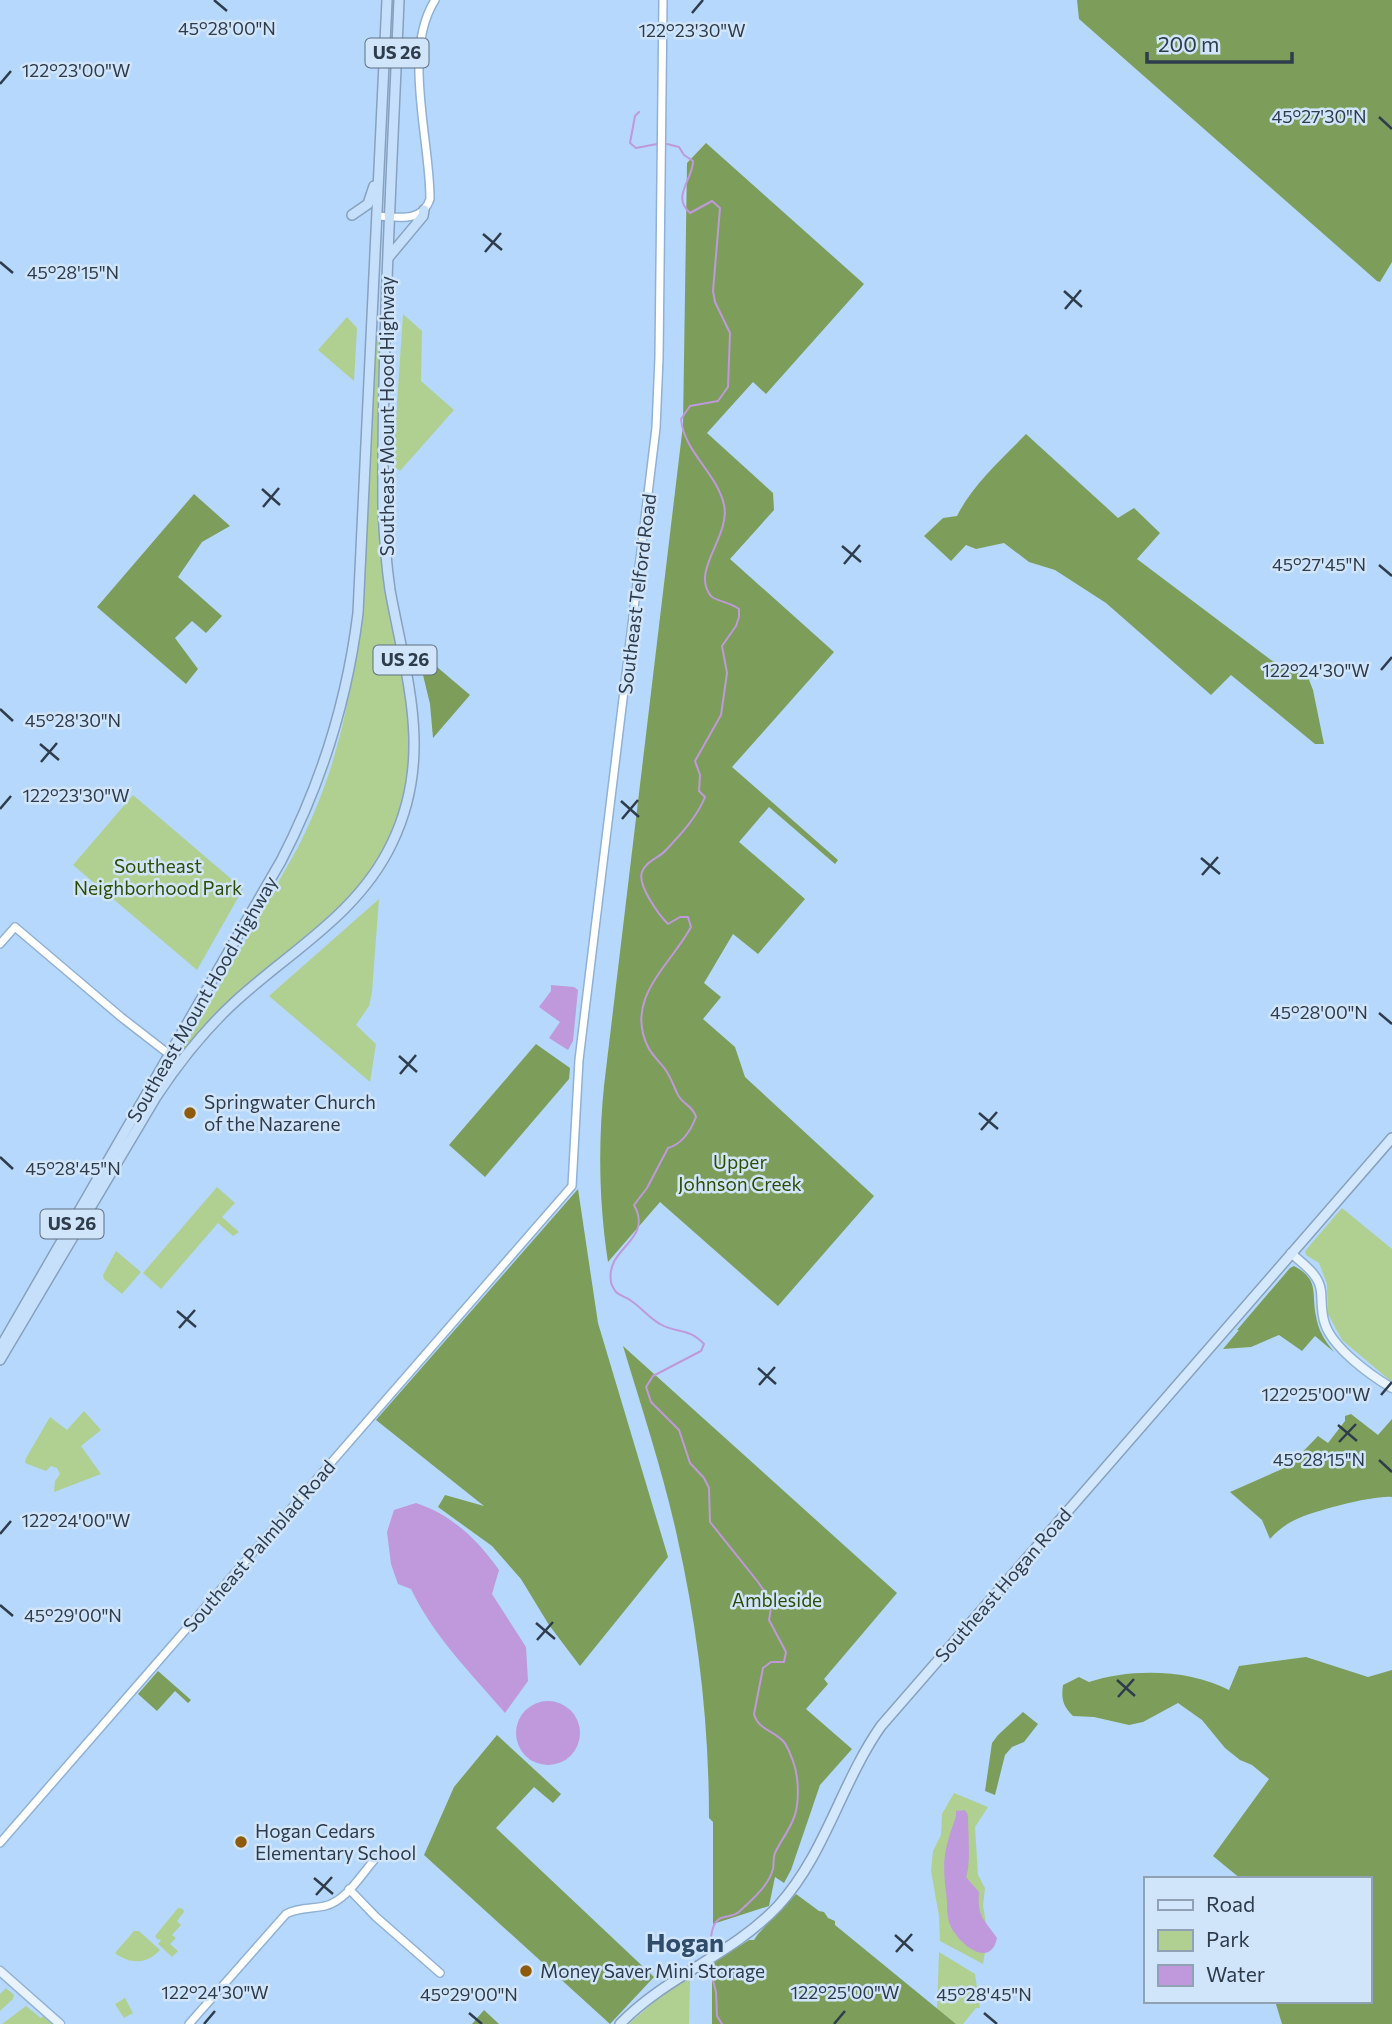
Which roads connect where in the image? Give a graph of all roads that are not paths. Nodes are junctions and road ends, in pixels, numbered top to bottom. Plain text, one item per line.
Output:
1 (387, 0) edge
2 (399, 0) edge
3 (435, 0) edge
4 (663, 0) edge
5 (381, 115) junction
6 (379, 164) junction
7 (425, 210) junction
8 (352, 215) dead end
9 (377, 216) junction
10 (390, 216) junction
11 (387, 260) junction
12 (384, 314) junction
13 (0, 944) edge
14 (170, 1055) junction
15 (146, 1114) junction
16 (1392, 1138) edge
17 (572, 1186) joint
18 (1291, 1253) junction
19 (0, 1348) edge
20 (0, 1360) edge
21 (1392, 1388) edge
22 (0, 1843) edge
23 (375, 1859) dead end
24 (349, 1889) junction
25 (0, 1970) edge
26 (440, 1973) dead end
27 (60, 2024) edge
28 (189, 2024) edge
29 (620, 2024) edge

1 - 5 highway, Southeast Mount Hood Highway / US 26
2 - 10 highway, Southeast Mount Hood Highway / US 26
3 - 7 street
4 - 17 street, Southeast Telford Road
5 - 6 highway, Southeast Mount Hood Highway / US 26
5 - 10 highway
6 - 8 highway
6 - 9 highway, Southeast Mount Hood Highway / US 26
7 - 10 street
7 - 11 highway
9 - 10 street
9 - 12 highway
9 - 14 highway, Southeast Mount Hood Highway / US 26
10 - 11 highway, Southeast Mount Hood Highway / US 26
11 - 12 highway, Southeast Mount Hood Highway / US 26
12 - 15 highway, Southeast Mount Hood Highway / US 26
13 - 14 street
14 - 15 highway
14 - 19 highway, Southeast Mount Hood Highway / US 26
15 - 20 highway, Southeast Mount Hood Highway / US 26
16 - 18 main road, Southeast Hogan Road
17 - 22 street, Southeast Palmblad Road
18 - 21 main road
18 - 29 main road, Southeast Hogan Road
23 - 24 street
24 - 26 street
24 - 28 street
25 - 27 main road

